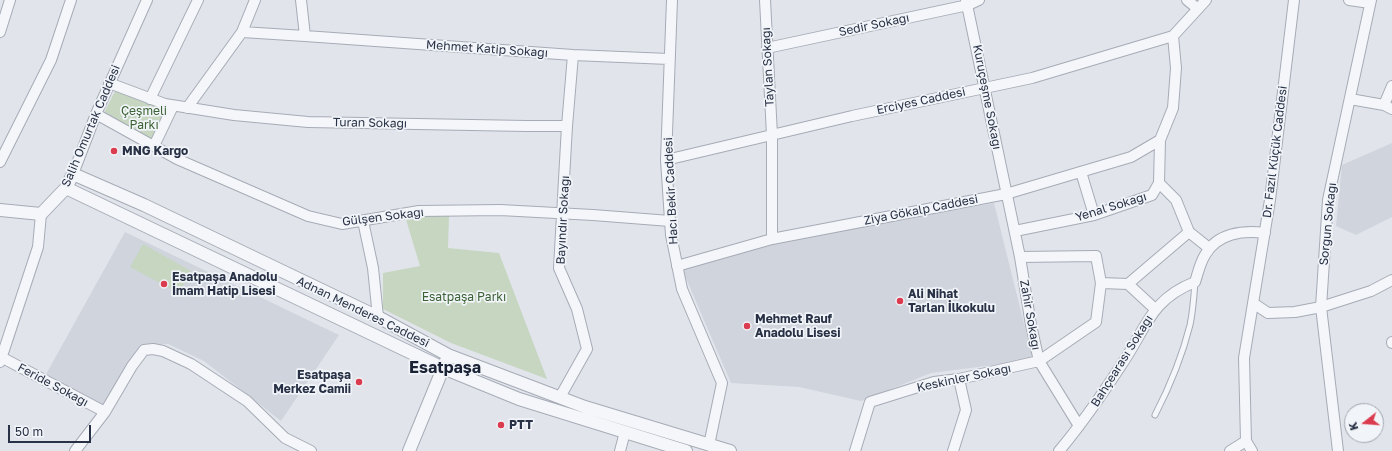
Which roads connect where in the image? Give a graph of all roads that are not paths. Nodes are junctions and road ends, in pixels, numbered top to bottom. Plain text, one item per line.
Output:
1 (10, 0) edge
2 (71, 0) edge
3 (147, 0) edge
4 (198, 0) edge
5 (255, 0) edge
6 (301, 0) edge
7 (672, 0) edge
8 (765, 0) edge
9 (979, 0) edge
10 (1187, 0) edge
11 (1206, 0) edge
12 (1294, 0) edge
13 (1350, 0) edge
14 (967, 2) edge
15 (1371, 2) edge
16 (1198, 9) junction
17 (0, 32) edge
18 (242, 32) junction
19 (305, 36) junction
20 (1173, 36) junction
21 (767, 48) junction
22 (573, 54) junction
23 (669, 59) junction
24 (109, 83) junction
25 (1392, 86) edge
26 (985, 87) junction
27 (150, 99) junction
28 (1350, 99) junction
29 (173, 106) junction
30 (1388, 107) edge
31 (188, 108) junction
32 (96, 114) junction
33 (567, 126) junction
34 (772, 134) junction
35 (1160, 140) junction
36 (154, 146) junction
37 (666, 160) junction
38 (0, 162) edge
39 (1082, 172) junction
40 (73, 174) junction
41 (1159, 183) junction
42 (66, 188) junction
43 (1006, 194) junction
44 (0, 210) edge
45 (41, 214) junction
46 (563, 214) junction
47 (1094, 215) junction
48 (363, 221) junction
49 (670, 221) junction
50 (1014, 231) junction
51 (1189, 232) junction
52 (1265, 233) junction
53 (772, 239) junction
54 (1209, 248) junction
55 (1020, 258) junction
56 (677, 266) junction
57 (1392, 280) edge
58 (1195, 282) junction
59 (1101, 283) junction
60 (1128, 284) junction
61 (1253, 303) junction
62 (1321, 307) junction
63 (1155, 309) junction
64 (378, 317) junction
65 (448, 355) junction
66 (1, 360) edge
67 (1039, 361) junction
68 (443, 368) junction
69 (959, 379) junction
70 (560, 397) junction
71 (105, 412) junction
72 (1155, 415) dead end
73 (1079, 426) junction
74 (625, 432) junction
75 (1246, 441) junction
76 (709, 445) junction
77 (75, 451) edge
78 (311, 451) edge
79 (409, 451) edge
80 (620, 451) edge
81 (686, 451) edge
82 (730, 451) edge
83 (855, 451) edge
84 (953, 451) edge
85 (1058, 451) edge
86 (1230, 451) edge
87 (1252, 451) edge
88 (1338, 451) edge

1 - 17 street
2 - 38 street
3 - 24 street, Salih Omurtak Caddesi
4 - 27 street
5 - 18 street
6 - 19 street
7 - 23 street, Hacı Bekir Caddesi
8 - 21 street, Taylan Sokağı
9 - 14 street, Sedir Sokağı
10 - 16 street
11 - 16 street
12 - 52 street, Dr. Fazıl Küçük Caddesi
13 - 15 street
14 - 21 street, Sedir Sokağı
14 - 26 street, Kuruçeşme Sokağı
15 - 28 street, Sorgun Sokağı
16 - 20 street
18 - 19 street, Mehmet Katip Sokağı
18 - 31 street
19 - 22 street, Mehmet Katip Sokağı
20 - 26 street, Erciyes Caddesi
20 - 35 street
21 - 34 street, Taylan Sokağı
22 - 23 street, Mehmet Katip Sokağı
22 - 33 street, Bayındır Sokağı
23 - 37 street, Hacı Bekir Caddesi
24 - 27 street, Turan Sokağı
24 - 32 street, Salih Omurtak Caddesi
25 - 30 street
26 - 34 street, Erciyes Caddesi
26 - 43 street, Kuruçeşme Sokağı
27 - 29 street, Turan Sokağı
28 - 30 street
28 - 62 street, Sorgun Sokağı
29 - 31 street, Turan Sokağı
29 - 36 street
31 - 33 street, Turan Sokağı
32 - 36 street, Gülşen Sokağı
32 - 40 street, Salih Omurtak Caddesi
33 - 46 street, Bayındır Sokağı
34 - 37 street, Erciyes Caddesi
34 - 53 street, Taylan Sokağı
35 - 39 street, Ziya Gökalp Caddesi
35 - 41 street, Yenal Sokağı
36 - 48 street, Gülşen Sokağı
37 - 49 street, Hacı Bekir Caddesi
39 - 43 street, Ziya Gökalp Caddesi
39 - 47 street
40 - 42 street, Salih Omurtak Caddesi
40 - 64 street, Adnan Menderes Caddesi
41 - 47 street, Yenal Sokağı
41 - 51 street
42 - 45 street, Salih Omurtak Caddesi
42 - 68 street, Adnan Menderes Caddesi
43 - 50 street, Zahir Sokağı
43 - 53 street, Ziya Gökalp Caddesi
44 - 45 street
45 - 66 street
46 - 48 street, Gülşen Sokağı
46 - 49 street, Gülşen Sokağı
46 - 70 street, Bayındır Sokağı
47 - 50 street, Yenal Sokağı
48 - 64 street
49 - 56 street, Hacı Bekir Caddesi
50 - 55 street, Zahir Sokağı
51 - 54 street
51 - 60 street
52 - 54 street
52 - 61 street, Dr. Fazıl Küçük Caddesi
53 - 56 street, Ziya Gökalp Caddesi
54 - 58 street
55 - 59 street
55 - 67 street, Zahir Sokağı
56 - 76 street, Hacı Bekir Caddesi
57 - 62 street
58 - 63 street, Bahçearası Sokağı
58 - 72 lane
59 - 60 street
59 - 67 street
60 - 63 street
61 - 62 street
61 - 75 street, Dr. Fazıl Küçük Caddesi
62 - 88 street, Sorgun Sokağı
63 - 73 street, Bahçearası Sokağı
64 - 65 street, Adnan Menderes Caddesi
65 - 68 street
65 - 70 street, Adnan Menderes Caddesi
66 - 71 street, Feride Sokağı
67 - 69 street, Keskinler Sokağı
67 - 73 street, Zahir Sokağı
68 - 74 street, Adnan Menderes Caddesi
68 - 79 street
69 - 83 street, Keskinler Sokağı
69 - 84 street
70 - 76 street, Adnan Menderes Caddesi
71 - 77 street
71 - 78 street
73 - 85 street, Bahçearası Sokağı
74 - 80 street
74 - 81 street, Adnan Menderes Caddesi
75 - 86 street
75 - 87 street
76 - 82 street, Adnan Menderes Caddesi

